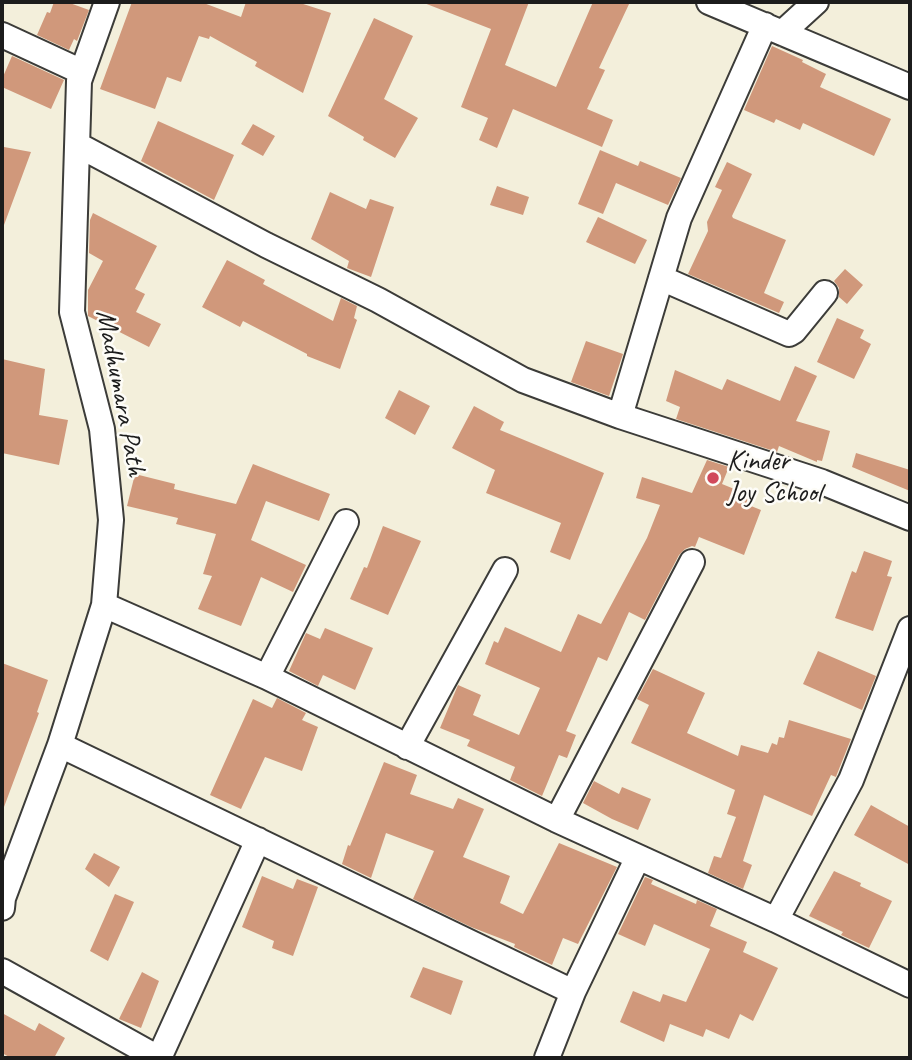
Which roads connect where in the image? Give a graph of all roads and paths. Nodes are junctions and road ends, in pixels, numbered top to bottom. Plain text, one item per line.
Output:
1 (107, 2) edge
2 (709, 2) edge
3 (816, 2) edge
4 (774, 29) junction
5 (2, 35) edge
6 (82, 72) junction
7 (910, 87) edge
8 (78, 145) junction
9 (661, 278) junction
10 (825, 293) dead end
11 (620, 416) junction
12 (910, 517) edge
13 (346, 522) dead end
14 (692, 562) dead end
15 (505, 570) dead end
16 (104, 605) junction
17 (910, 629) edge
18 (267, 677) junction
19 (60, 745) junction
20 (407, 747) junction
21 (557, 820) junction
22 (258, 840) junction
23 (638, 857) junction
24 (2, 908) edge
25 (776, 920) junction
26 (2, 971) edge
27 (910, 985) edge
28 (573, 992) junction
29 (158, 1058) edge
30 (547, 1058) edge

1 - 6 street, Madhumara Path
2 - 4 street
3 - 4 street
4 - 7 street
4 - 9 street
5 - 6 street
6 - 8 street, Madhumara Path
8 - 11 street
8 - 16 street, Madhumara Path
9 - 10 street
9 - 11 street
11 - 12 street
13 - 18 street
14 - 21 street
15 - 20 street
16 - 18 street
16 - 19 street, Madhumara Path
17 - 25 street
18 - 20 street
19 - 22 street
19 - 24 street, Madhumara Path
20 - 21 street
21 - 23 street
22 - 28 street
22 - 29 street
23 - 25 street
23 - 28 street
25 - 27 street
26 - 29 street
28 - 30 street

